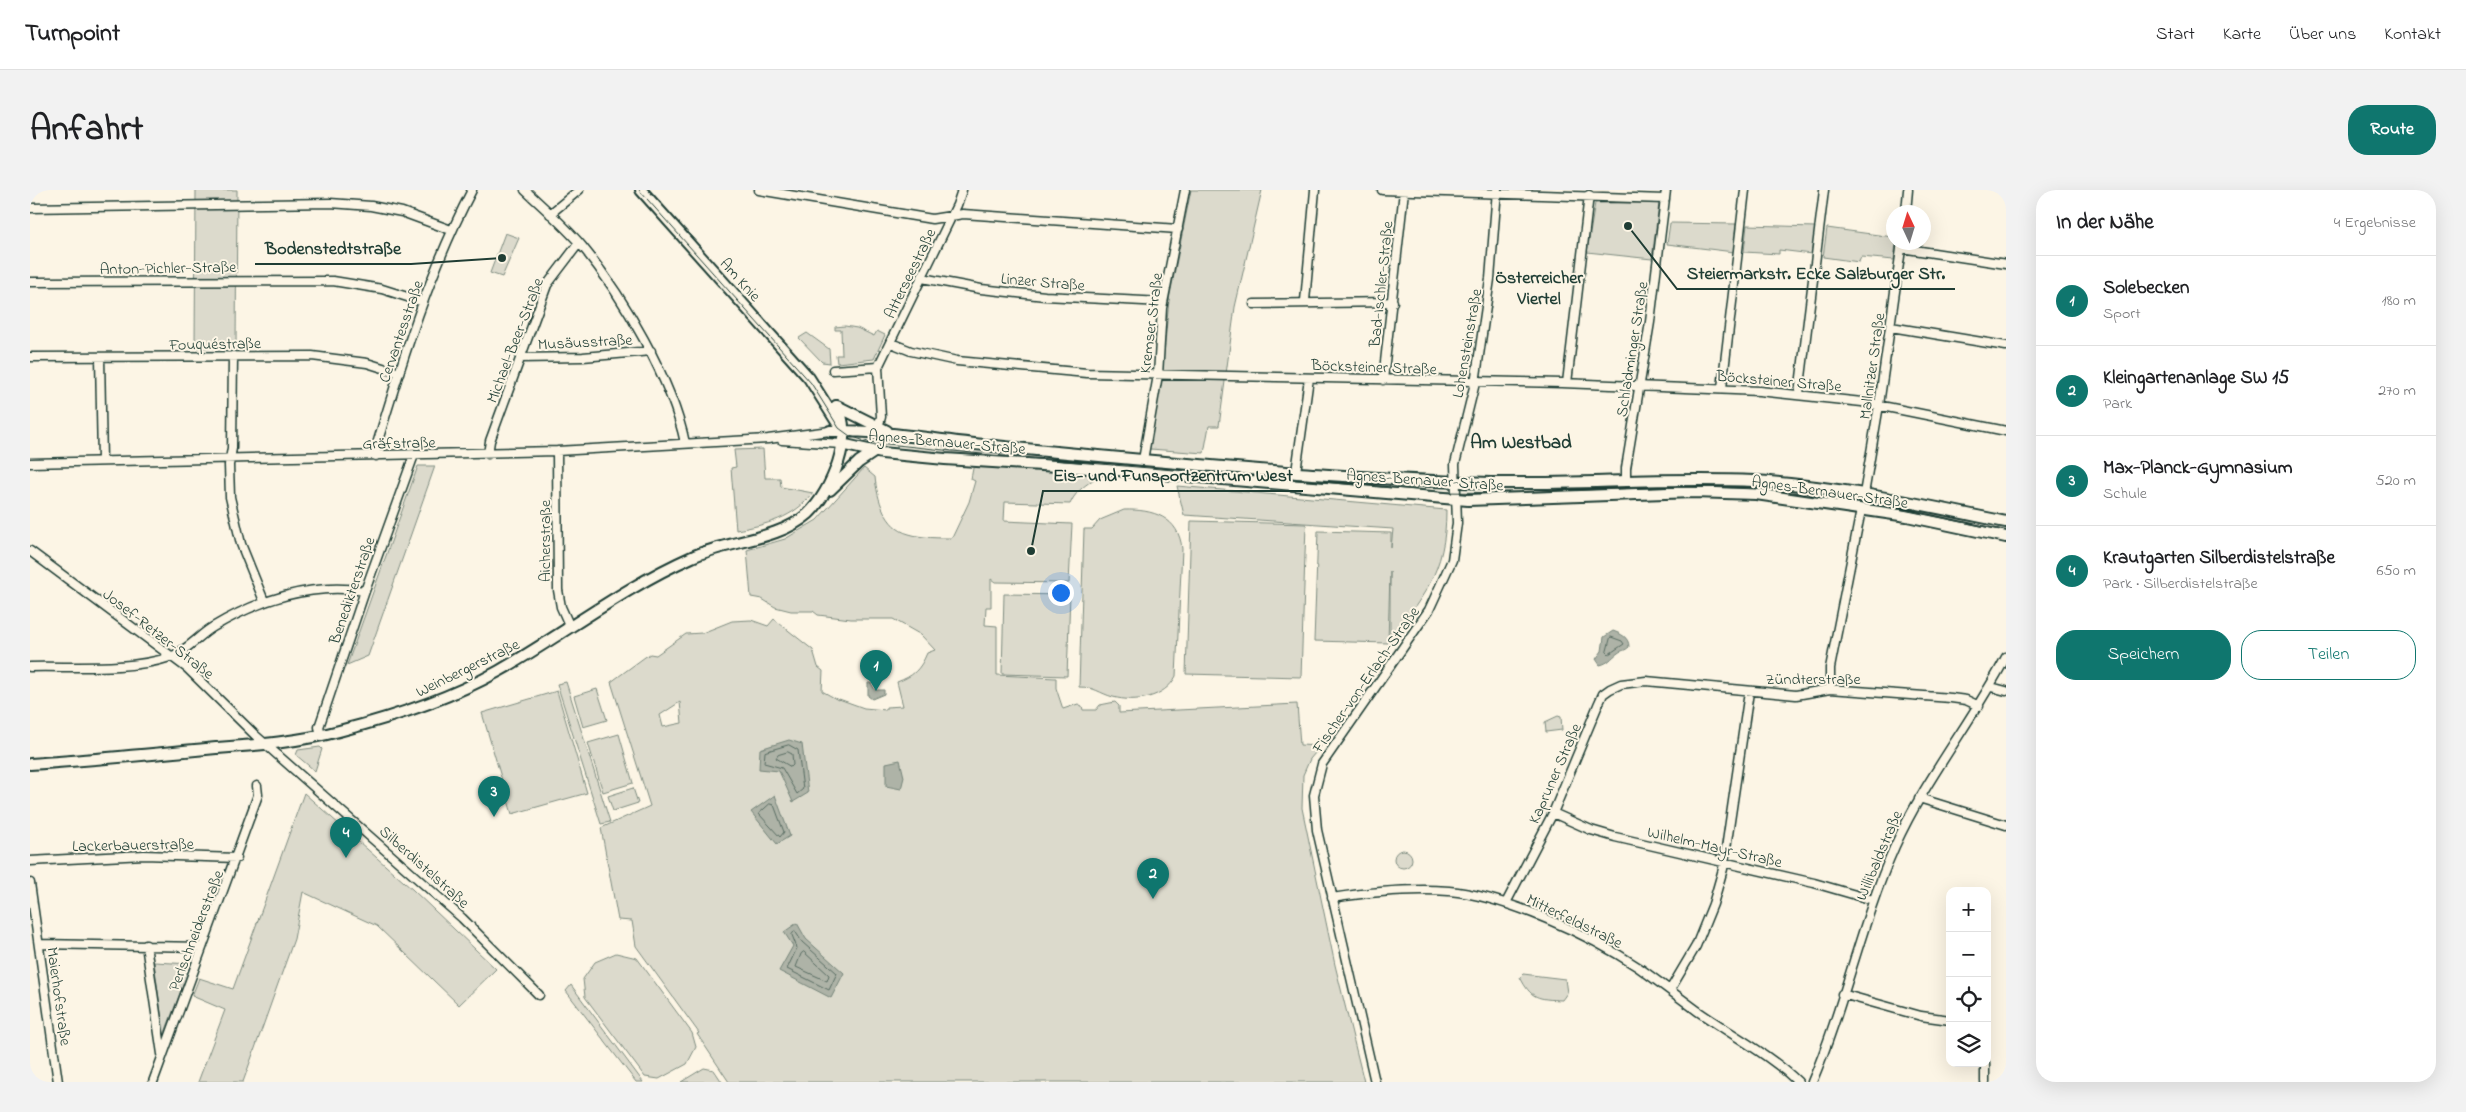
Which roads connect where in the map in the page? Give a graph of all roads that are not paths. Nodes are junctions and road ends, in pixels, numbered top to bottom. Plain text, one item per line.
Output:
1 (472, 190) edge
2 (525, 190) edge
3 (579, 190) edge
4 (641, 190) edge
5 (759, 190) edge
6 (962, 190) edge
7 (1185, 190) edge
8 (1315, 190) edge
9 (1382, 190) edge
10 (1666, 190) edge
11 (1745, 190) edge
12 (1824, 190) edge
13 (1908, 190) edge
14 (1404, 191) edge
15 (1497, 191) edge
16 (1589, 195) junction
17 (1665, 199) junction
18 (1907, 205) edge
19 (30, 208) edge
20 (550, 214) junction
21 (951, 217) junction
22 (1178, 229) junction
23 (451, 230) junction
24 (579, 243) junction
25 (1901, 250) edge
26 (1925, 250) edge
27 (2006, 264) edge
28 (922, 278) junction
29 (30, 282) edge
30 (1305, 301) junction
31 (423, 302) junction
32 (1164, 302) junction
33 (1393, 302) junction
34 (1254, 304) dead end
35 (1891, 327) junction
36 (891, 343) junction
37 (2006, 346) edge
38 (651, 351) junction
39 (233, 356) junction
40 (30, 357) edge
41 (100, 357) junction
42 (520, 358) junction
43 (878, 367) junction
44 (833, 370) dead end
45 (399, 373) junction
46 (1158, 375) junction
47 (1309, 378) junction
48 (1383, 380) junction
49 (1475, 383) junction
50 (1567, 383) junction
51 (1640, 386) junction
52 (1722, 388) junction
53 (816, 389) junction
54 (1799, 394) junction
55 (1880, 405) junction
56 (836, 406) junction
57 (856, 416) joint
58 (878, 427) junction
59 (847, 431) junction
60 (2006, 431) edge
61 (830, 432) junction
62 (892, 433) junction
63 (768, 438) junction
64 (685, 443) junction
65 (841, 444) junction
66 (557, 451) junction
67 (874, 452) junction
68 (488, 454) junction
69 (414, 455) junction
70 (376, 456) junction
71 (230, 457) junction
72 (1143, 460) junction
73 (102, 461) junction
74 (30, 463) edge
75 (1296, 472) junction
76 (1626, 481) junction
77 (1455, 482) junction
78 (1864, 494) junction
79 (824, 495) junction
80 (1456, 499) junction
81 (1861, 510) junction
82 (2006, 522) edge
83 (2006, 537) edge
84 (30, 551) edge
85 (365, 591) junction
86 (264, 601) junction
87 (570, 627) junction
88 (172, 656) junction
89 (2006, 657) edge
90 (30, 667) edge
91 (1646, 681) joint
92 (1991, 687) junction
93 (1830, 688) junction
94 (2006, 691) edge
95 (1749, 692) junction
96 (1979, 706) junction
97 (321, 736) junction
98 (265, 744) junction
99 (30, 764) edge
100 (257, 786) dead end
101 (1918, 798) junction
102 (1553, 813) junction
103 (2006, 825) edge
104 (236, 858) junction
105 (30, 861) edge
106 (1725, 862) junction
107 (30, 883) edge
108 (1332, 898) junction
109 (1873, 900) junction
110 (1506, 903) junction
111 (39, 944) junction
112 (146, 945) junction
113 (202, 947) junction
114 (1670, 990) junction
115 (1842, 994) junction
116 (539, 995) dead end
117 (1946, 1019) edge
118 (162, 1056) junction
119 (1985, 1067) edge
120 (58, 1082) edge
121 (153, 1082) edge
122 (1375, 1082) edge
123 (1798, 1082) edge
124 (1812, 1082) edge
125 (1985, 1082) edge

1 - 23 street, Cervantesstraße
2 - 20 street
3 - 20 street
4 - 53 main road, Am Knie
5 - 21 street
6 - 21 street, Atterseestraße
7 - 22 street, Kremser Straße
8 - 30 street
9 - 14 street
10 - 17 street, Schladminger Straße
11 - 52 street
12 - 54 street
13 - 18 street
14 - 15 street
14 - 33 street, Bad-Ischler-Straße
15 - 16 street
15 - 49 street, Lohensteinstraße
16 - 17 street
16 - 50 street
17 - 51 street, Schladminger Straße
19 - 23 street
20 - 24 street
21 - 22 street
21 - 28 street, Atterseestraße
22 - 32 street, Kremser Straße
23 - 31 street, Cervantesstraße
24 - 38 street
24 - 42 street, Michael-Beer-Straße
25 - 35 street, Mallnitzer Straße
26 - 27 street
28 - 32 street, Linzer Straße
28 - 36 street, Atterseestraße
29 - 31 street, Anton-Pichler-Straße
30 - 33 street
30 - 34 street
31 - 45 street, Cervantesstraße
32 - 46 street, Kremser Straße
33 - 48 street, Bad-Ischler-Straße
35 - 37 street
35 - 55 street, Mallnitzer Straße
36 - 43 street, Atterseestraße
36 - 46 street, Böcksteiner Straße
38 - 42 street, Musäusstraße
38 - 64 street
39 - 41 street, Fouquéstraße
39 - 45 street, Fouquéstraße
39 - 71 street
40 - 41 street, Fouquéstraße
41 - 73 street
42 - 68 street, Michael-Beer-Straße
43 - 44 street
43 - 58 street
45 - 70 street, Cervantesstraße
46 - 47 street, Böcksteiner Straße
46 - 72 street, Kremser Straße
47 - 48 street, Böcksteiner Straße
47 - 75 street
48 - 49 street, Böcksteiner Straße
49 - 50 street, Böcksteiner Straße
49 - 77 street, Lohensteinstraße
50 - 51 street, Böcksteiner Straße
51 - 52 street, Böcksteiner Straße
51 - 76 street, Schladminger Straße
52 - 54 street, Böcksteiner Straße
53 - 56 main road, Am Knie
53 - 59 main road, Am Knie
54 - 55 street, Böcksteiner Straße
55 - 60 street, Böcksteiner Straße
55 - 78 street, Mallnitzer Straße
56 - 57 main road, Am Knie
56 - 59 main road
57 - 58 main road, Agnes-Bernauer-Straße
58 - 62 main road, Agnes-Bernauer-Straße
59 - 61 main road, Agnes-Bernauer-Straße
59 - 62 main road, Agnes-Bernauer-Straße
59 - 65 main road, Weinbergerstraße
61 - 63 street, Gräfstraße
61 - 65 main road
62 - 72 main road, Agnes-Bernauer-Straße
63 - 64 street, Gräfstraße
63 - 65 street, Gräfstraße
64 - 66 street, Gräfstraße
65 - 67 main road, Agnes-Bernauer-Straße
65 - 79 main road, Weinbergerstraße
66 - 68 street, Gräfstraße
66 - 87 street, Aicherstraße
67 - 79 main road
67 - 80 main road, Agnes-Bernauer-Straße
68 - 69 street, Gräfstraße
69 - 70 street, Gräfstraße
69 - 85 street, Benedikterstraße
70 - 71 street, Gräfstraße
71 - 73 street, Gräfstraße
71 - 86 street
72 - 75 main road, Agnes-Bernauer-Straße
73 - 74 street, Gräfstraße
75 - 77 main road, Agnes-Bernauer-Straße
76 - 77 main road, Agnes-Bernauer-Straße
76 - 78 main road, Agnes-Bernauer-Straße
77 - 80 street, Lohensteinstraße
78 - 82 main road, Agnes-Bernauer-Straße
79 - 87 main road, Weinbergerstraße
80 - 81 main road, Agnes-Bernauer-Straße
80 - 108 street, Fischer-von-Erlach-Straße
81 - 83 main road, Agnes-Bernauer-Straße
81 - 93 street
84 - 88 street, Josef-Retzer-Straße
85 - 86 street
85 - 97 street, Benedikterstraße
86 - 88 street
87 - 97 main road, Weinbergerstraße
88 - 90 street
88 - 98 street, Josef-Retzer-Straße
89 - 92 street, Willibaldstraße
91 - 95 street, Zündterstraße
91 - 102 street, Kapruner Straße
92 - 94 street
92 - 96 street, Willibaldstraße
93 - 95 street, Zündterstraße
93 - 96 street, Zündterstraße
95 - 106 street
96 - 101 street, Willibaldstraße
97 - 98 main road, Weinbergerstraße
98 - 99 main road, Weinbergerstraße
98 - 116 street, Silberdistelstraße
100 - 104 street, Perlschneiderstraße
101 - 103 street
101 - 109 street, Willibaldstraße
102 - 106 street, Wilhelm-Mayr-Straße
102 - 110 street, Kapruner Straße
104 - 105 street, Lackerbauerstraße
104 - 113 street, Perlschneiderstraße
106 - 109 street, Wilhelm-Mayr-Straße
106 - 114 street
107 - 111 street, Maierhofstraße
108 - 110 street, Mitterfeldstraße
108 - 122 street, Fischer-von-Erlach-Straße
109 - 115 street, Willibaldstraße
110 - 114 street, Mitterfeldstraße
111 - 112 street
111 - 120 street, Maierhofstraße
112 - 113 street
112 - 118 street
113 - 118 street, Perlschneiderstraße
114 - 123 street, Mitterfeldstraße
115 - 117 street
115 - 124 street, Willibaldstraße
118 - 121 street, Perlschneiderstraße
119 - 125 street

